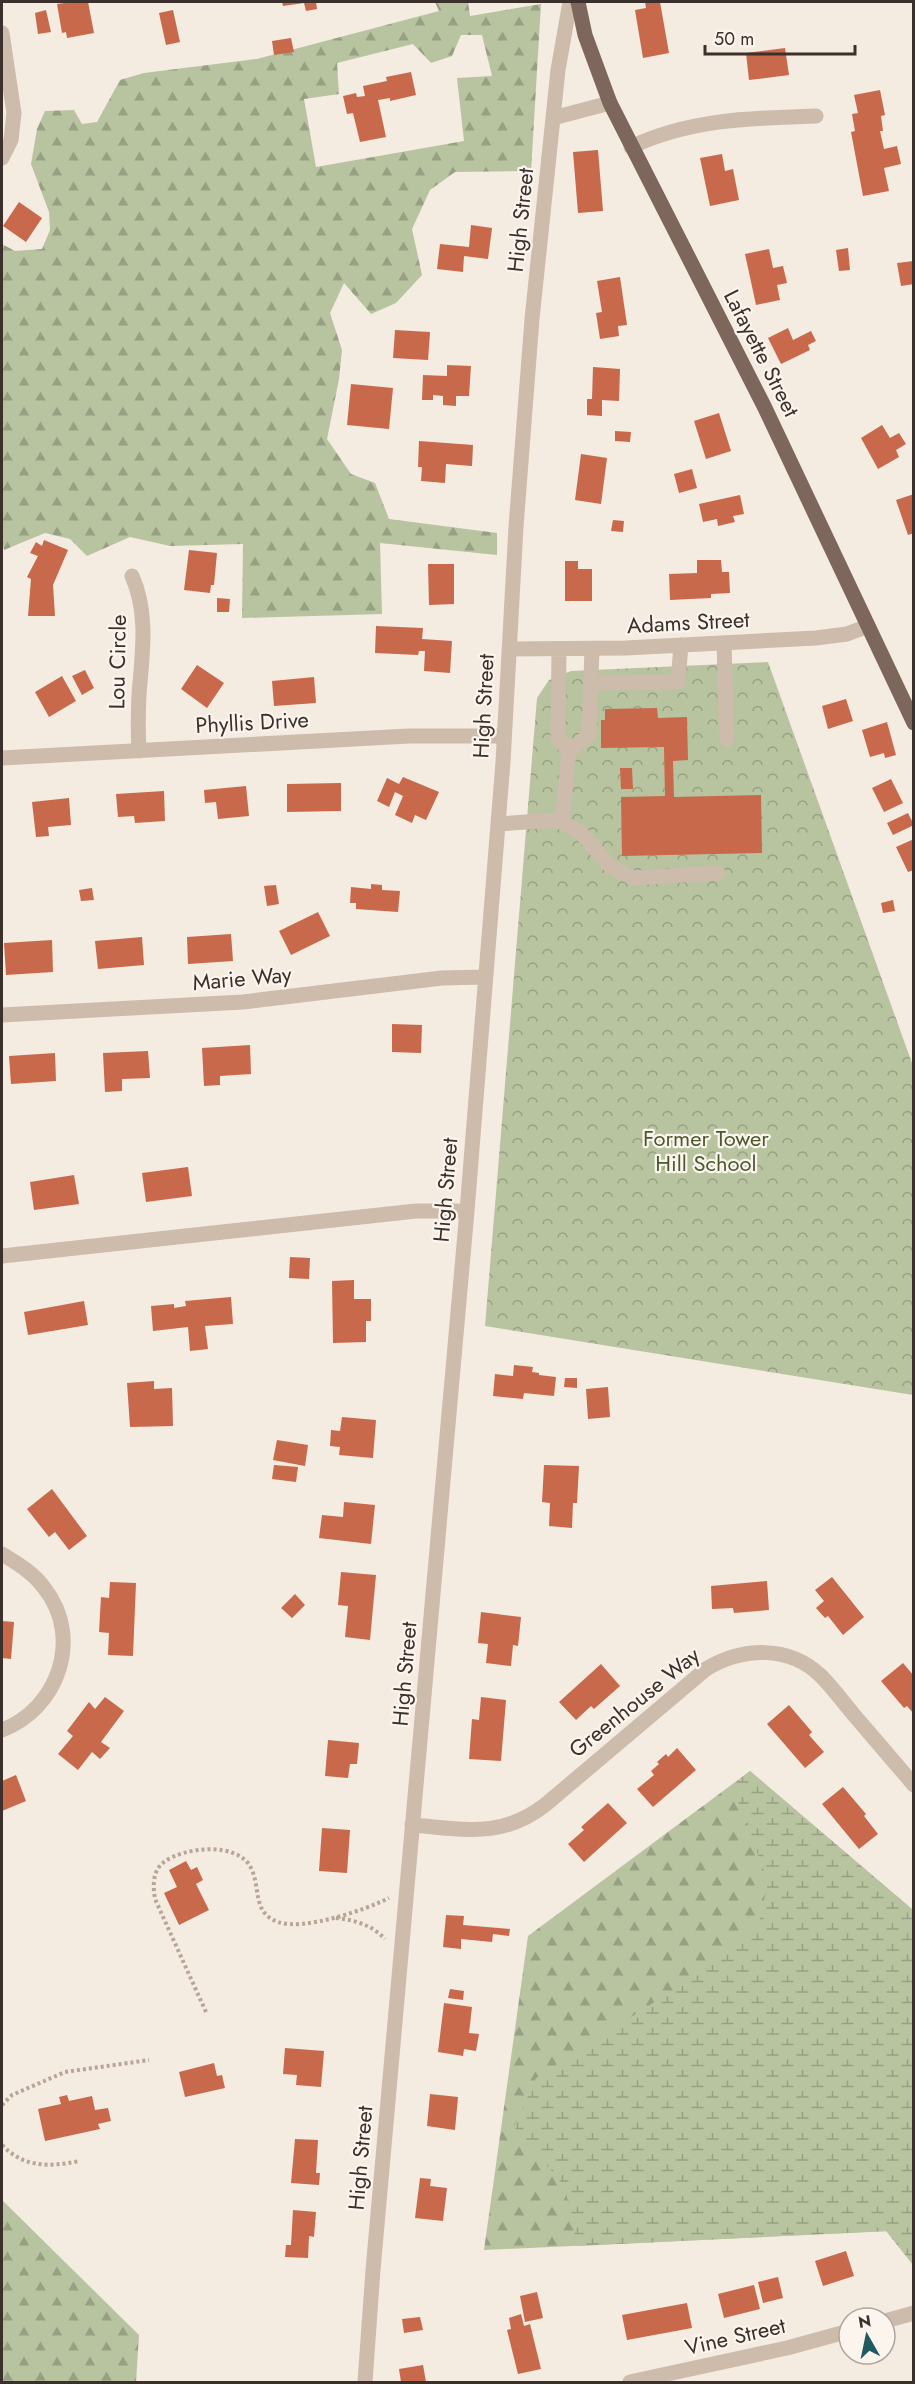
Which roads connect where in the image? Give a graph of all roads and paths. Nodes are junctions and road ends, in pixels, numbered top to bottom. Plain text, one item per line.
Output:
1 (570, 2) edge
2 (578, 2) edge
3 (2, 33) edge
4 (610, 103) junction
5 (816, 116) dead end
6 (553, 118) junction
7 (630, 147) junction
8 (2, 158) edge
9 (132, 576) dead end
10 (868, 626) junction
11 (724, 643) junction
12 (681, 645) junction
13 (509, 649) junction
14 (558, 649) junction
15 (592, 649) junction
16 (591, 683) junction
17 (914, 723) edge
18 (504, 736) junction
19 (726, 739) dead end
20 (139, 751) junction
21 (569, 751) junction
22 (2, 758) edge
23 (562, 822) junction
24 (498, 824) junction
25 (718, 873) dead end
26 (485, 977) junction
27 (2, 1015) edge
28 (466, 1211) junction
29 (2, 1256) edge
30 (2, 1554) edge
31 (2, 1730) edge
32 (914, 1785) edge
33 (412, 1825) junction
34 (406, 1890) junction
35 (332, 1918) junction
36 (400, 1955) junction
37 (206, 2012) dead end
38 (149, 2060) dead end
39 (2, 2105) edge
40 (2, 2145) edge
41 (79, 2161) dead end
42 (914, 2313) edge
43 (897, 2318) edge
44 (837, 2334) edge
45 (365, 2382) edge
46 (630, 2382) edge

1 - 6 street, High Street
2 - 4 main road, Lafayette Street
3 - 8 street
4 - 6 street
4 - 7 main road, Lafayette Street
5 - 7 street
6 - 13 street, High Street
7 - 10 main road, Lafayette Street
9 - 20 street, Lou Circle
10 - 11 street, Adams Street
10 - 17 main road, Lafayette Street
11 - 12 street, Adams Street
11 - 19 street
12 - 15 street, Adams Street
12 - 16 street
13 - 14 street, Adams Street
13 - 18 street, High Street
14 - 15 street, Adams Street
14 - 21 street
15 - 16 street
16 - 21 street
18 - 20 street, Phyllis Drive
18 - 24 street, High Street
20 - 22 street, Phyllis Drive
21 - 23 street
23 - 24 street
23 - 25 street
24 - 26 street, High Street
26 - 27 street, Marie Way
26 - 28 street, High Street
28 - 29 street
28 - 33 street, High Street
30 - 31 street
32 - 33 street, Greenhouse Way
33 - 34 street, High Street
34 - 35 path
34 - 36 street, High Street
35 - 36 path
35 - 37 path
36 - 45 street, High Street
38 - 39 path
40 - 41 path
42 - 43 street
44 - 46 street, Vine Street

